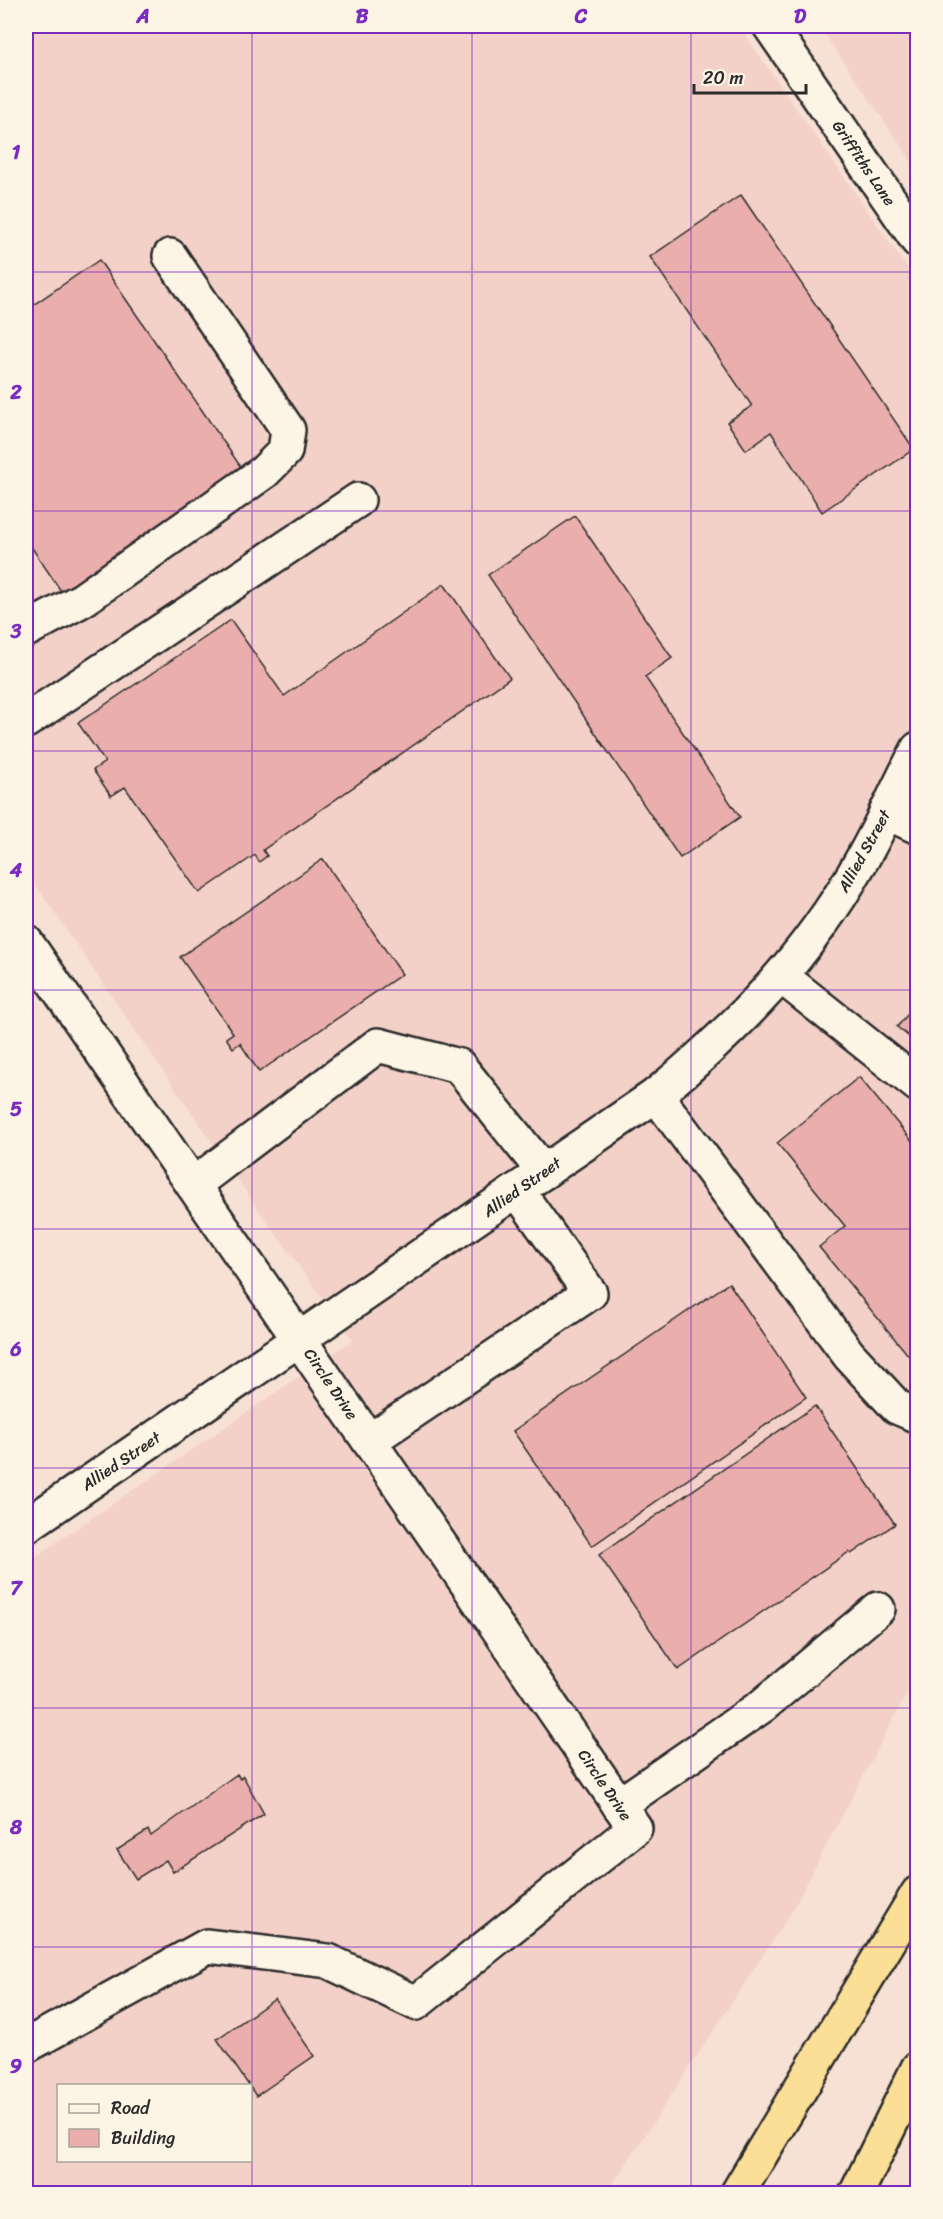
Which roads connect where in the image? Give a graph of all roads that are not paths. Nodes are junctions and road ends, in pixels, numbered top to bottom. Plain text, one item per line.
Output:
1 (770, 26) edge
2 (918, 242) edge
3 (170, 256) dead end
4 (358, 500) dead end
5 (26, 630) edge
6 (26, 721) edge
7 (918, 749) edge
8 (886, 812) junction
9 (918, 827) edge
10 (26, 942) edge
11 (782, 976) junction
12 (918, 1085) edge
13 (656, 1095) junction
14 (544, 1172) junction
15 (193, 1185) junction
16 (517, 1190) junction
17 (300, 1340) junction
18 (918, 1416) edge
19 (369, 1441) junction
20 (26, 1526) edge
21 (878, 1609) dead end
22 (627, 1816) junction
23 (918, 1893) edge
24 (26, 2046) edge
25 (918, 2068) edge
26 (737, 2193) edge
27 (856, 2193) edge

1 - 2 street, Griffiths Lane
3 - 5 street
4 - 6 street
7 - 8 street, Allied Street
8 - 9 street
8 - 11 street, Allied Street
10 - 15 street, Circle Drive
11 - 12 street
11 - 13 street, Allied Street
13 - 14 street, Allied Street
13 - 18 street
14 - 15 street
14 - 16 street, Allied Street
15 - 17 street, Circle Drive
16 - 17 street, Allied Street
16 - 19 street
17 - 19 street, Circle Drive
17 - 20 street, Allied Street
19 - 22 street, Circle Drive
21 - 22 street
22 - 24 street
23 - 26 highway
25 - 27 highway

